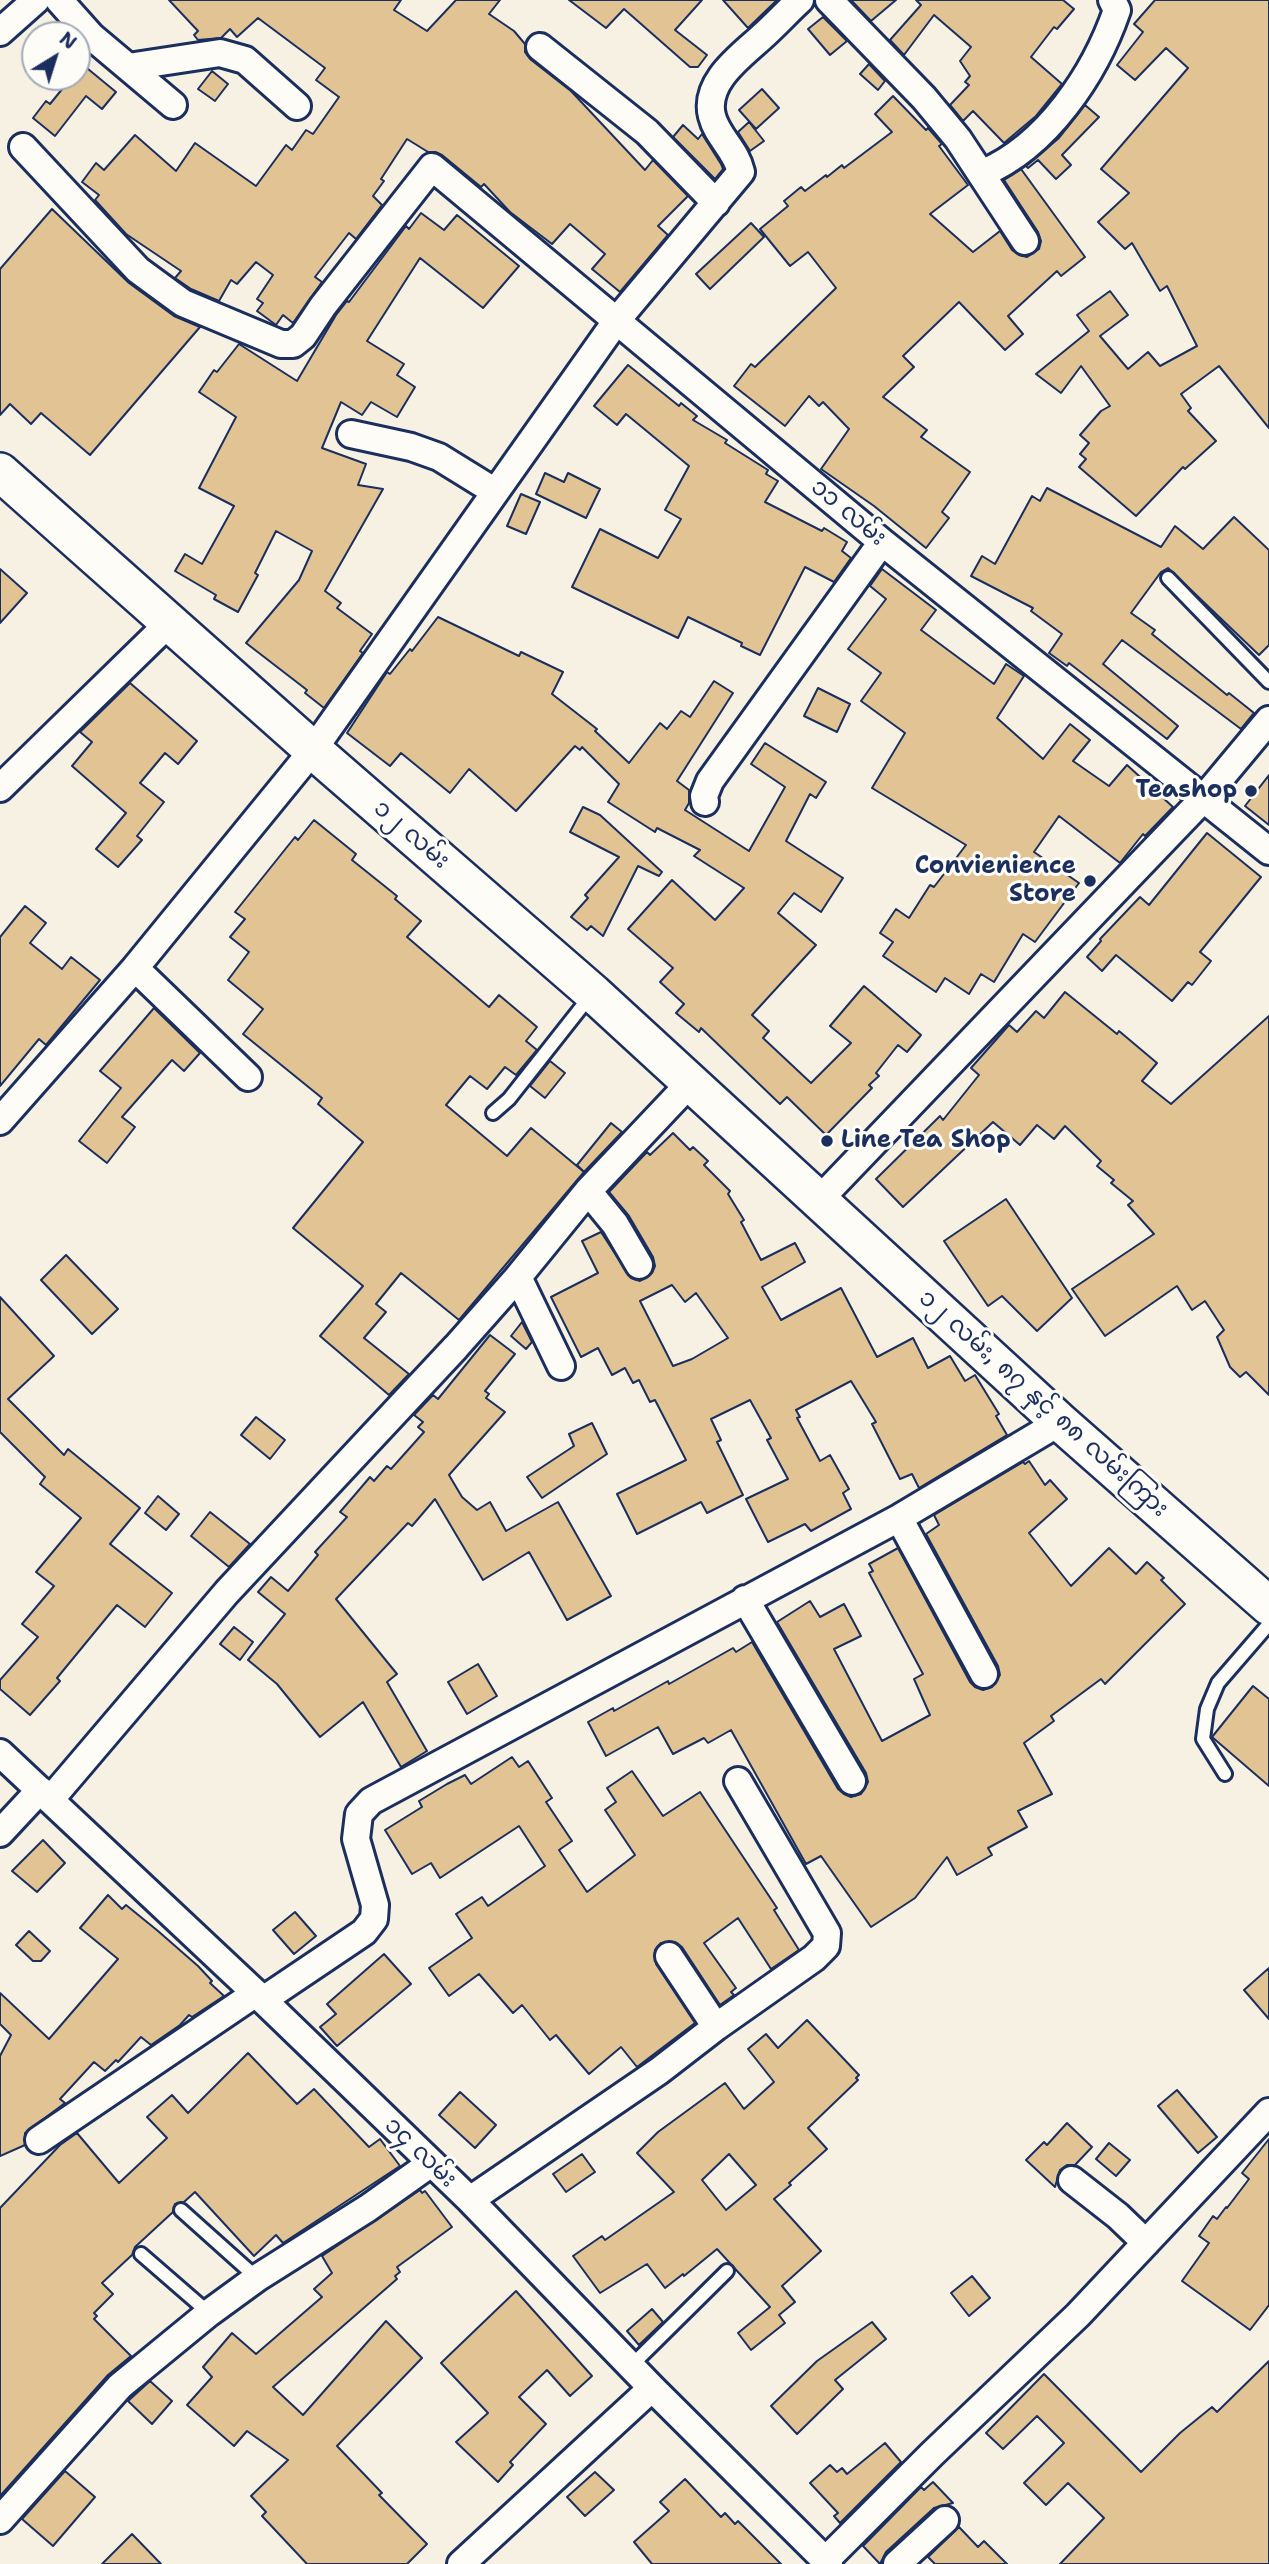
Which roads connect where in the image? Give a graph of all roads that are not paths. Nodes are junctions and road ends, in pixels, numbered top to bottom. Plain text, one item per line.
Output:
1 (36, 0) edge
2 (59, 0) edge
3 (800, 0) edge
4 (829, 0) edge
5 (1119, 3) edge
6 (0, 32) edge
7 (540, 47) dead end
8 (128, 67) junction
9 (173, 105) dead end
10 (297, 106) dead end
11 (23, 147) dead end
12 (983, 173) junction
13 (716, 204) junction
14 (1026, 241) dead end
15 (617, 320) junction
16 (351, 434) dead end
17 (0, 472) edge
18 (494, 491) junction
19 (882, 541) junction
20 (1168, 578) dead end
21 (170, 622) junction
22 (1269, 682) edge
23 (1269, 720) edge
24 (313, 750) junction
25 (0, 788) edge
26 (1204, 798) junction
27 (705, 802) dead end
28 (1269, 851) edge
29 (135, 968) junction
30 (593, 993) junction
31 (248, 1077) dead end
32 (692, 1081) junction
33 (494, 1113) dead end
34 (0, 1122) edge
35 (588, 1191) junction
36 (819, 1200) junction
37 (639, 1265) dead end
38 (518, 1277) junction
39 (561, 1366) dead end
40 (1060, 1422) junction
41 (899, 1518) junction
42 (745, 1599) junction
43 (1269, 1606) edge
44 (1269, 1624) edge
45 (984, 1674) dead end
46 (0, 1753) edge
47 (1225, 1774) dead end
48 (852, 1780) dead end
49 (738, 1781) dead end
50 (45, 1795) junction
51 (0, 1833) edge
52 (670, 1956) dead end
53 (259, 1996) junction
54 (716, 2026) junction
55 (1269, 2112) edge
56 (39, 2140) dead end
57 (430, 2164) junction
58 (1072, 2180) dead end
59 (470, 2200) junction
60 (181, 2210) dead end
61 (1146, 2243) junction
62 (141, 2254) dead end
63 (727, 2272) dead end
64 (257, 2278) junction
65 (209, 2313) junction
66 (631, 2366) junction
67 (652, 2388) junction
68 (0, 2519) edge
69 (944, 2520) dead end
70 (827, 2562) edge
71 (461, 2564) edge
72 (897, 2564) edge

1 - 6 street
2 - 8 street
3 - 13 street
4 - 12 street
5 - 12 street
7 - 13 street
8 - 9 street
8 - 10 street
11 - 15 street, ၁၁ လမ်း
12 - 14 street
13 - 15 street
15 - 18 street
15 - 19 street, ၁၁ လမ်း
16 - 18 street
17 - 21 main road, ၁၂ လမ်း
18 - 24 street
19 - 26 street, ၁၁ လမ်း
19 - 27 street
20 - 22 lane
21 - 24 main road, ၁၂ လမ်း
21 - 25 street
23 - 26 street
24 - 29 street
24 - 30 main road, ၁၂ လမ်း
26 - 28 street, ၁၁ လမ်း
26 - 36 street
29 - 31 street
29 - 34 street
30 - 32 main road, ၁၂ လမ်း
30 - 33 lane
32 - 35 street
32 - 36 main road, ၁၂ လမ်း
35 - 37 street
35 - 38 street
36 - 40 main road, ၁၂ လမ်း, ၈၇ နှင့် ၈၈ လမ်းကြား
38 - 39 street
38 - 50 street
40 - 41 street
40 - 43 main road, ၁၂ လမ်း, ၈၇ နှင့် ၈၈ လမ်းကြား
41 - 42 street
41 - 45 street
42 - 48 street
42 - 53 street
44 - 47 lane
46 - 50 street, ၁၄ လမ်း
49 - 54 street
50 - 51 street
50 - 53 street, ၁၄ လမ်း
52 - 54 street
53 - 56 street
53 - 57 street, ၁၄ လမ်း
54 - 59 street
55 - 61 street
57 - 59 street, ၁၄ လမ်း
57 - 64 street
58 - 61 street
59 - 66 street, ၁၄ လမ်း
60 - 64 lane
61 - 70 street
62 - 65 lane
63 - 66 lane
64 - 65 street
65 - 68 street
66 - 67 street, ၁၄ လမ်း
67 - 70 street, ၁၄ လမ်း
67 - 71 street
69 - 72 street

